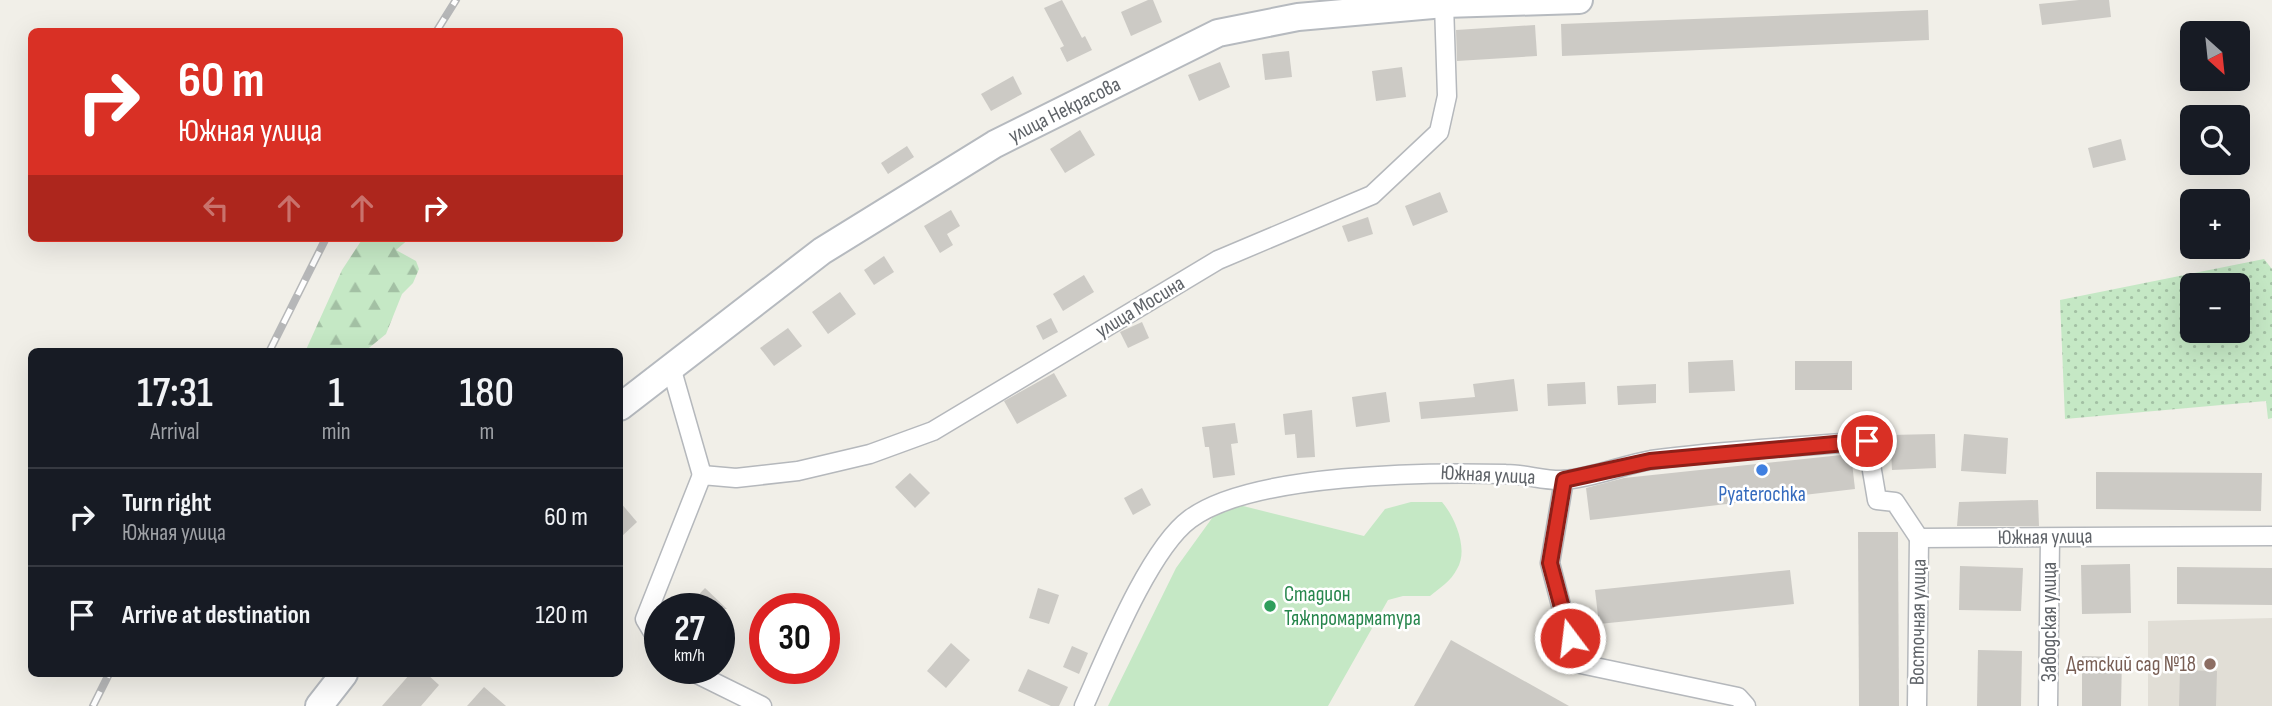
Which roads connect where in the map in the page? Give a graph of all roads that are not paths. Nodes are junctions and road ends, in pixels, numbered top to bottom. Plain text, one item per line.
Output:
1 (1579, 0) edge
2 (1444, 4) junction
3 (671, 367) junction
4 (623, 405) edge
5 (702, 475) junction
6 (1564, 480) junction
7 (2272, 536) edge
8 (1919, 538) junction
9 (2050, 538) junction
10 (655, 593) edge
11 (342, 677) edge
12 (717, 684) edge
13 (319, 706) edge
14 (762, 706) edge
15 (1084, 706) edge
16 (1746, 706) edge
17 (1917, 706) edge
18 (2048, 706) edge

1 - 2 main road, улица Некрасова
2 - 3 main road, улица Некрасова
2 - 5 street, улица Мосина
3 - 4 main road, улица Некрасова
3 - 5 street
5 - 10 street
6 - 8 street, Южная улица
6 - 15 street, Южная улица
6 - 16 street
7 - 9 street, Южная улица
8 - 9 street, Южная улица
8 - 17 street, Восточная улица
9 - 18 street, Заводская улица
11 - 13 main road
12 - 14 street

